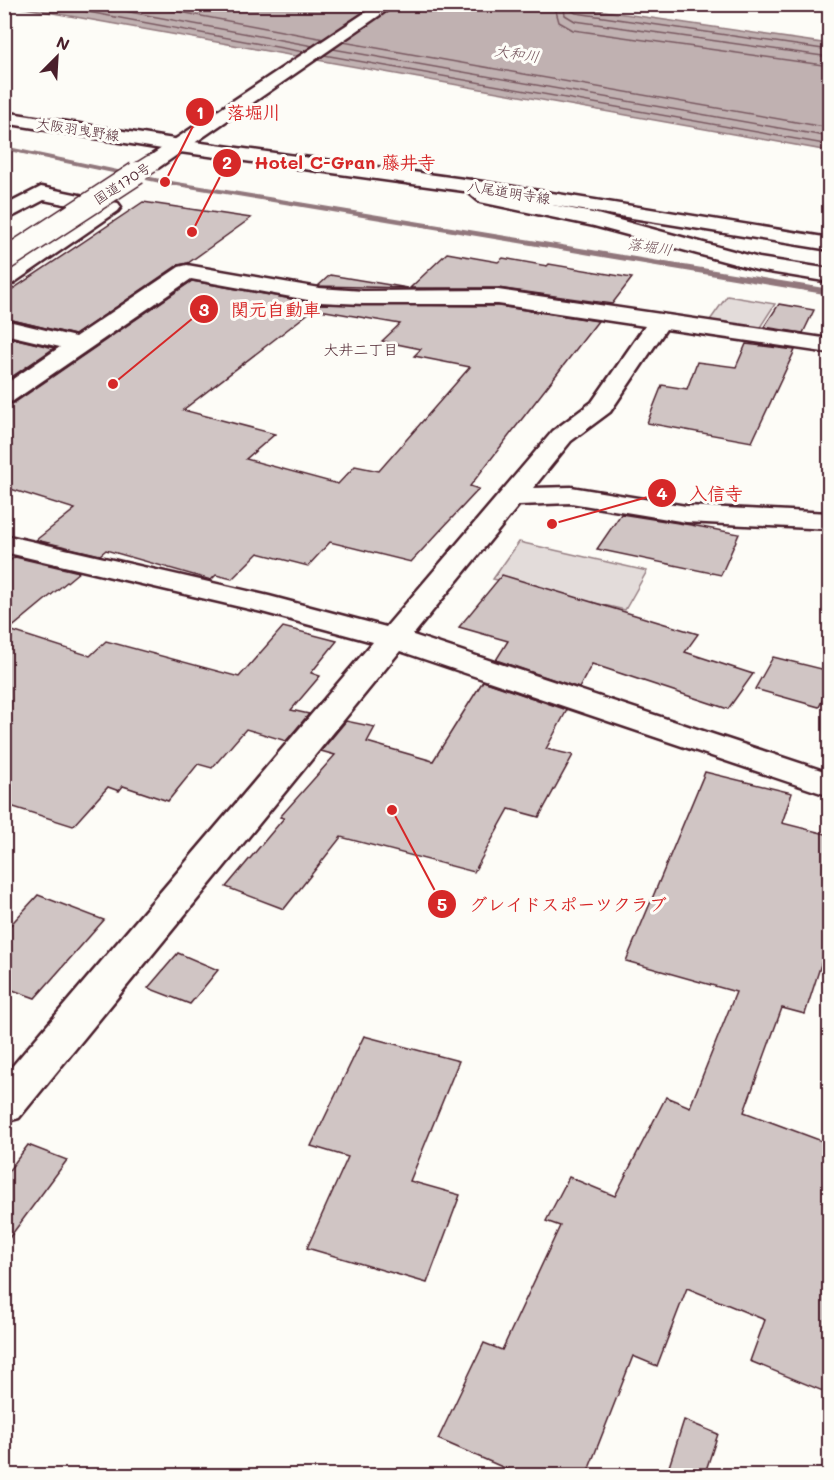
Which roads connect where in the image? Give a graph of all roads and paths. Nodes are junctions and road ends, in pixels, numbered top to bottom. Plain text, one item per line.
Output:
1 (365, 4) edge
2 (389, 4) edge
3 (237, 86) dead end
4 (4, 117) edge
5 (174, 138) junction
6 (471, 186) junction
7 (4, 215) edge
8 (4, 238) edge
9 (830, 243) edge
10 (4, 260) edge
11 (830, 276) edge
12 (4, 279) edge
13 (660, 320) junction
14 (4, 327) edge
15 (79, 345) junction
16 (830, 346) edge
17 (4, 396) edge
18 (512, 496) junction
19 (830, 521) edge
20 (4, 543) edge
21 (394, 639) junction
22 (830, 785) edge
23 (4, 1106) edge

1 - 3 main road
2 - 5 main road, 国道170号
4 - 5 main road, 大阪羽曳野線
5 - 6 main road, 八尾道明寺線
5 - 8 main road, 国道170号
5 - 10 main road, 国道170号, bridge
6 - 9 main road, 八尾道明寺線
6 - 11 main road
7 - 12 main road
13 - 15 main road
13 - 16 main road
13 - 18 main road
14 - 15 main road
15 - 17 main road
18 - 19 main road
18 - 21 main road
20 - 21 main road
21 - 22 main road
21 - 23 main road

